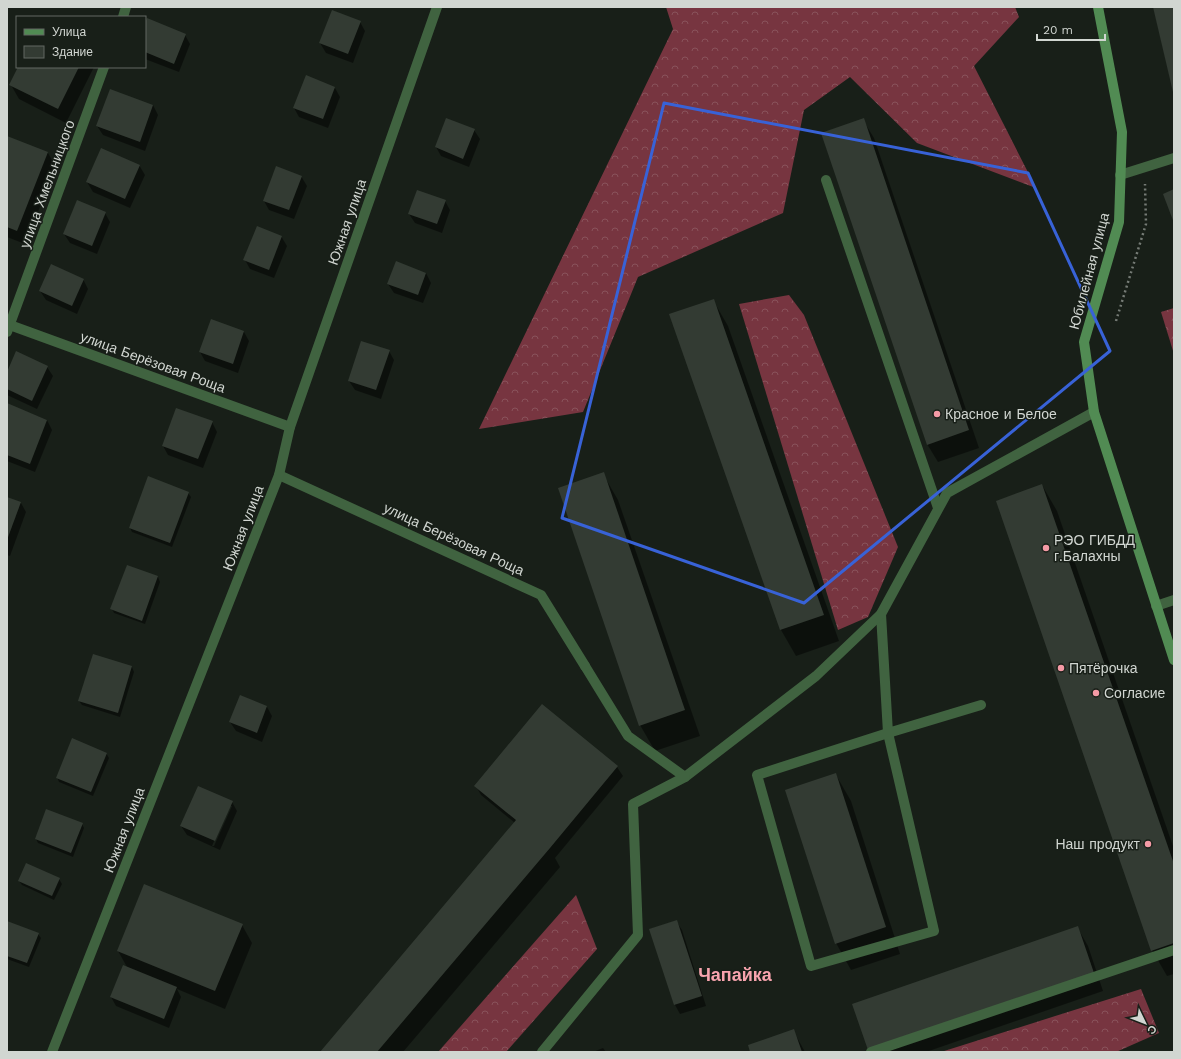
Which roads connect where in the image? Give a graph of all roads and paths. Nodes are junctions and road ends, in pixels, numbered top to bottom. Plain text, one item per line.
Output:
1 (438, 7) edge
2 (1098, 7) edge
3 (104, 68) edge
4 (1174, 158) edge
5 (1144, 168) junction
6 (1120, 175) junction
7 (826, 180) dead end
8 (1116, 321) dead end
9 (8, 327) edge
10 (1094, 412) junction
11 (290, 427) junction
12 (279, 474) junction
13 (938, 508) junction
14 (1174, 600) edge
15 (1156, 606) junction
16 (881, 614) junction
17 (1174, 660) edge
18 (981, 705) dead end
19 (888, 733) junction
20 (685, 777) junction
21 (1174, 950) edge
22 (52, 1052) edge
23 (542, 1052) edge
24 (871, 1052) edge

1 - 11 street, Южная улица
2 - 6 street, Юбилейная улица
3 - 9 street, улица Хмельницкого
4 - 5 street
5 - 6 street
5 - 8 path
6 - 10 street, Юбилейная улица
7 - 13 street
9 - 11 street, улица Берёзовая Роща
10 - 13 street
10 - 15 street, Юбилейная улица
11 - 12 street, Южная улица
12 - 20 street, улица Берёзовая Роща
12 - 22 street, Южная улица
13 - 16 street
14 - 15 street
15 - 17 street, Юбилейная улица
16 - 19 street
16 - 20 street
18 - 19 street
19 - 19 street
20 - 23 street
21 - 24 street

